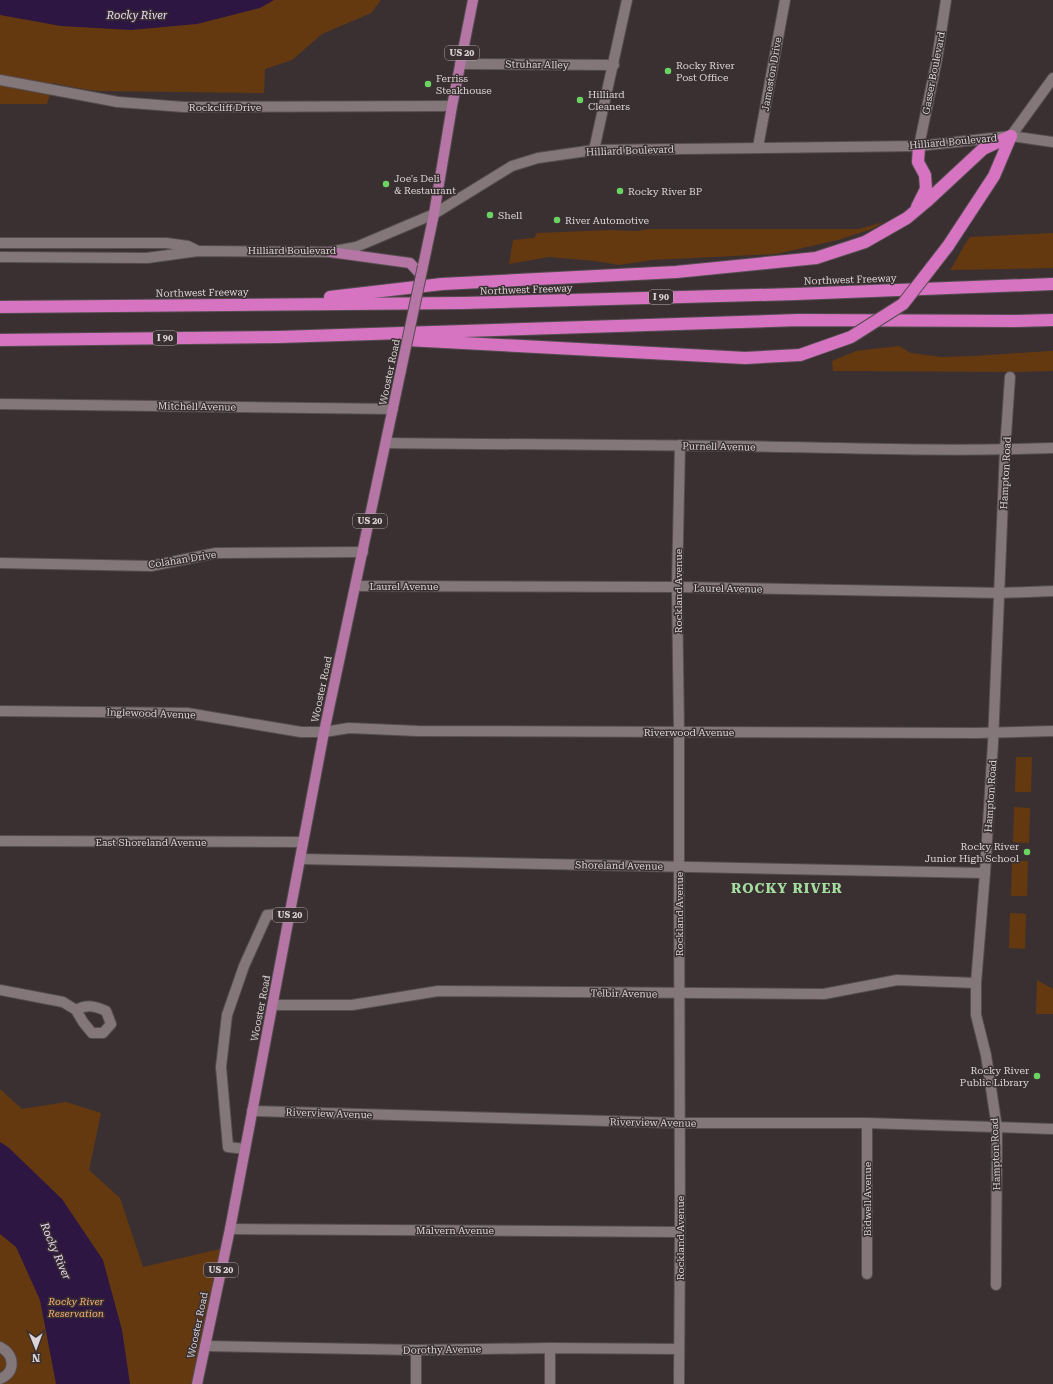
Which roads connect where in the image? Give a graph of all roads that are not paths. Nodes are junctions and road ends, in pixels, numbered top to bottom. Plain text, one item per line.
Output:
1 (473, 0) edge
2 (627, 0) edge
3 (785, 0) edge
4 (946, 0) edge
5 (460, 64) junction
6 (614, 65) junction
7 (1053, 78) edge
8 (0, 80) edge
9 (452, 106) junction
10 (1011, 136) junction
11 (1053, 142) edge
12 (919, 146) junction
13 (758, 147) junction
14 (594, 150) junction
15 (434, 214) junction
16 (910, 216) junction
17 (0, 242) edge
18 (198, 251) junction
19 (330, 252) junction
20 (0, 257) edge
21 (422, 271) junction
22 (1053, 284) edge
23 (269, 304) junction
24 (0, 307) edge
25 (1053, 320) edge
26 (329, 336) junction
27 (0, 340) edge
28 (1010, 377) dead end
29 (0, 404) edge
30 (393, 409) junction
31 (386, 443) junction
32 (680, 445) junction
33 (1053, 448) edge
34 (1006, 450) junction
35 (363, 552) junction
36 (0, 563) edge
37 (356, 586) junction
38 (677, 587) junction
39 (1053, 591) edge
40 (1000, 593) junction
41 (0, 711) edge
42 (1053, 731) edge
43 (324, 732) junction
44 (679, 732) junction
45 (994, 733) junction
46 (0, 841) edge
47 (303, 842) junction
48 (300, 859) junction
49 (678, 866) junction
50 (985, 873) junction
51 (290, 913) junction
52 (976, 983) junction
53 (0, 990) edge
54 (679, 993) junction
55 (273, 1005) junction
56 (76, 1010) dead end
57 (252, 1111) junction
58 (680, 1123) junction
59 (867, 1123) junction
60 (997, 1128) junction
61 (1053, 1130) edge
62 (245, 1149) junction
63 (230, 1228) junction
64 (680, 1232) junction
65 (867, 1274) dead end
66 (996, 1285) dead end
67 (206, 1346) junction
68 (0, 1347) edge
69 (550, 1348) junction
70 (679, 1349) junction
71 (416, 1350) junction
72 (0, 1379) edge
73 (197, 1384) edge
74 (416, 1384) edge
75 (550, 1384) edge
76 (679, 1384) edge

1 - 5 main road, Wooster Road / US 20
2 - 6 street
3 - 13 street, Jameston Drive
4 - 12 street, Gasser Boulevard
5 - 6 street, Struhar Alley
5 - 9 main road, Wooster Road / US 20
6 - 14 street
7 - 10 street, Hilliard Boulevard
8 - 9 street, Rockcliff Drive
9 - 15 main road, Wooster Road / US 20
10 - 11 street
10 - 12 street, Hilliard Boulevard
10 - 16 highway
10 - 26 highway, bridge
12 - 13 street, Hilliard Boulevard
12 - 16 highway
13 - 14 street, Hilliard Boulevard
14 - 15 street, Hilliard Boulevard
15 - 19 street, Hilliard Boulevard
15 - 21 main road, Wooster Road / US 20
16 - 23 highway
17 - 18 street, Hilliard Boulevard
18 - 19 street, Hilliard Boulevard
18 - 20 street, Hilliard Boulevard
19 - 21 main road
21 - 30 main road, Wooster Road / US 20, bridge
22 - 23 highway, Northwest Freeway / I 90
23 - 24 highway, Northwest Freeway / I 90
25 - 26 highway, I 90
26 - 27 highway, I 90
28 - 34 street, Hampton Road
29 - 30 street, Mitchell Avenue
30 - 31 main road, Wooster Road / US 20
31 - 32 street, Purnell Avenue
31 - 35 main road, Wooster Road / US 20
32 - 34 street, Purnell Avenue
32 - 38 street, Rockland Avenue
33 - 34 street, Purnell Avenue
34 - 40 street, Hampton Road
35 - 36 street, Colahan Drive
35 - 37 main road, Wooster Road / US 20
37 - 38 street, Laurel Avenue
37 - 43 main road, Wooster Road / US 20
38 - 40 street, Laurel Avenue
38 - 44 street, Rockland Avenue
39 - 40 street, Laurel Avenue
40 - 45 street, Hampton Road
41 - 43 street, Inglewood Avenue
42 - 45 street, Riverwood Avenue
43 - 44 street, Riverwood Avenue
43 - 47 main road, Wooster Road / US 20
44 - 45 street, Riverwood Avenue
44 - 49 street, Rockland Avenue
45 - 50 street, Hampton Road
46 - 47 street, East Shoreland Avenue
47 - 48 main road, Wooster Road / US 20
48 - 49 street, Shoreland Avenue
48 - 51 main road, Wooster Road / US 20
49 - 50 street, Shoreland Avenue
49 - 54 street, Rockland Avenue
50 - 52 street, Hampton Road
51 - 55 main road, Wooster Road / US 20
51 - 62 street
52 - 54 street, Telbir Avenue
52 - 60 street, Hampton Road
53 - 56 street
54 - 55 street, Telbir Avenue
54 - 58 street, Rockland Avenue
55 - 57 main road, Wooster Road / US 20
57 - 58 street, Riverview Avenue
57 - 62 main road, Wooster Road / US 20
58 - 59 street, Riverview Avenue
58 - 64 street, Rockland Avenue
59 - 60 street, Riverview Avenue
59 - 65 street, Bidwell Avenue
60 - 61 street, Riverview Avenue
60 - 66 street, Hampton Road
62 - 63 main road, Wooster Road / US 20
63 - 64 street, Malvern Avenue
63 - 67 main road, Wooster Road / US 20
64 - 70 street, Rockland Avenue
67 - 71 street, Dorothy Avenue
67 - 73 main road, Wooster Road / US 20
68 - 72 street
69 - 70 street, Dorothy Avenue
69 - 71 street, Dorothy Avenue
69 - 75 street
70 - 76 street, Rockland Avenue
71 - 74 street

